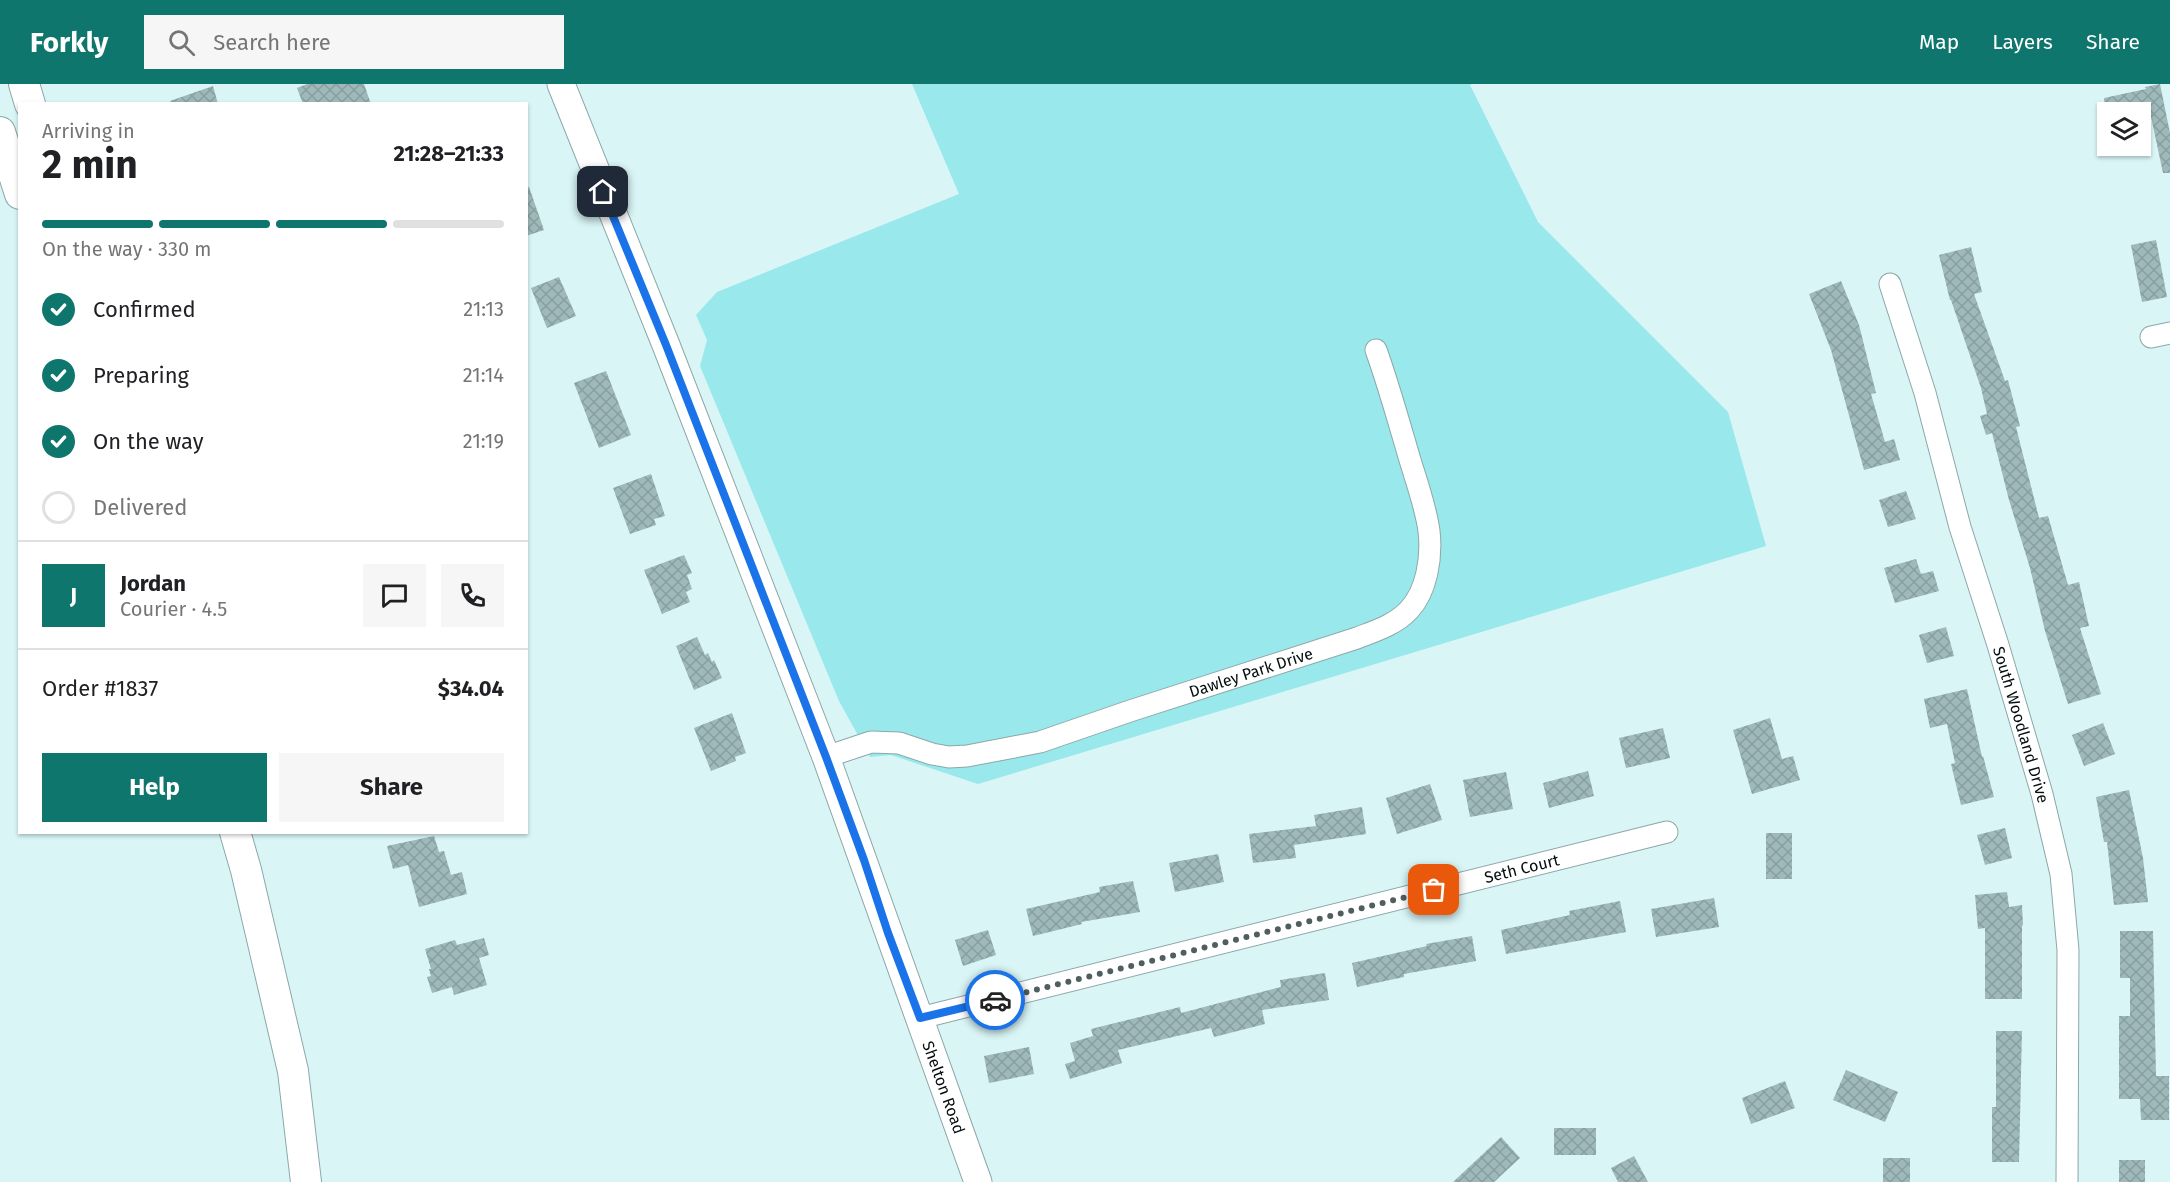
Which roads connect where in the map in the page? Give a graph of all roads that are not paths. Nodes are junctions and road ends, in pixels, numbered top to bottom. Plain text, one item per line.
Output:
1 (24, 84) edge
2 (561, 84) edge
3 (29, 102) edge
4 (0, 132) edge
5 (18, 188) edge
6 (1890, 284) dead end
7 (1376, 350) dead end
8 (826, 757) junction
9 (1667, 832) dead end
10 (221, 834) edge
11 (235, 834) edge
12 (274, 990) junction
13 (920, 1018) junction
14 (306, 1182) edge
15 (978, 1182) edge
16 (2067, 1182) edge

1 - 3 main road
2 - 8 street, Shelton Road
4 - 5 main road
6 - 16 street, South Woodland Drive
7 - 8 street, Dawley Park Drive
8 - 13 street, Shelton Road
9 - 13 street, Seth Court
10 - 12 main road
11 - 12 main road
12 - 14 main road
13 - 15 street, Shelton Road

